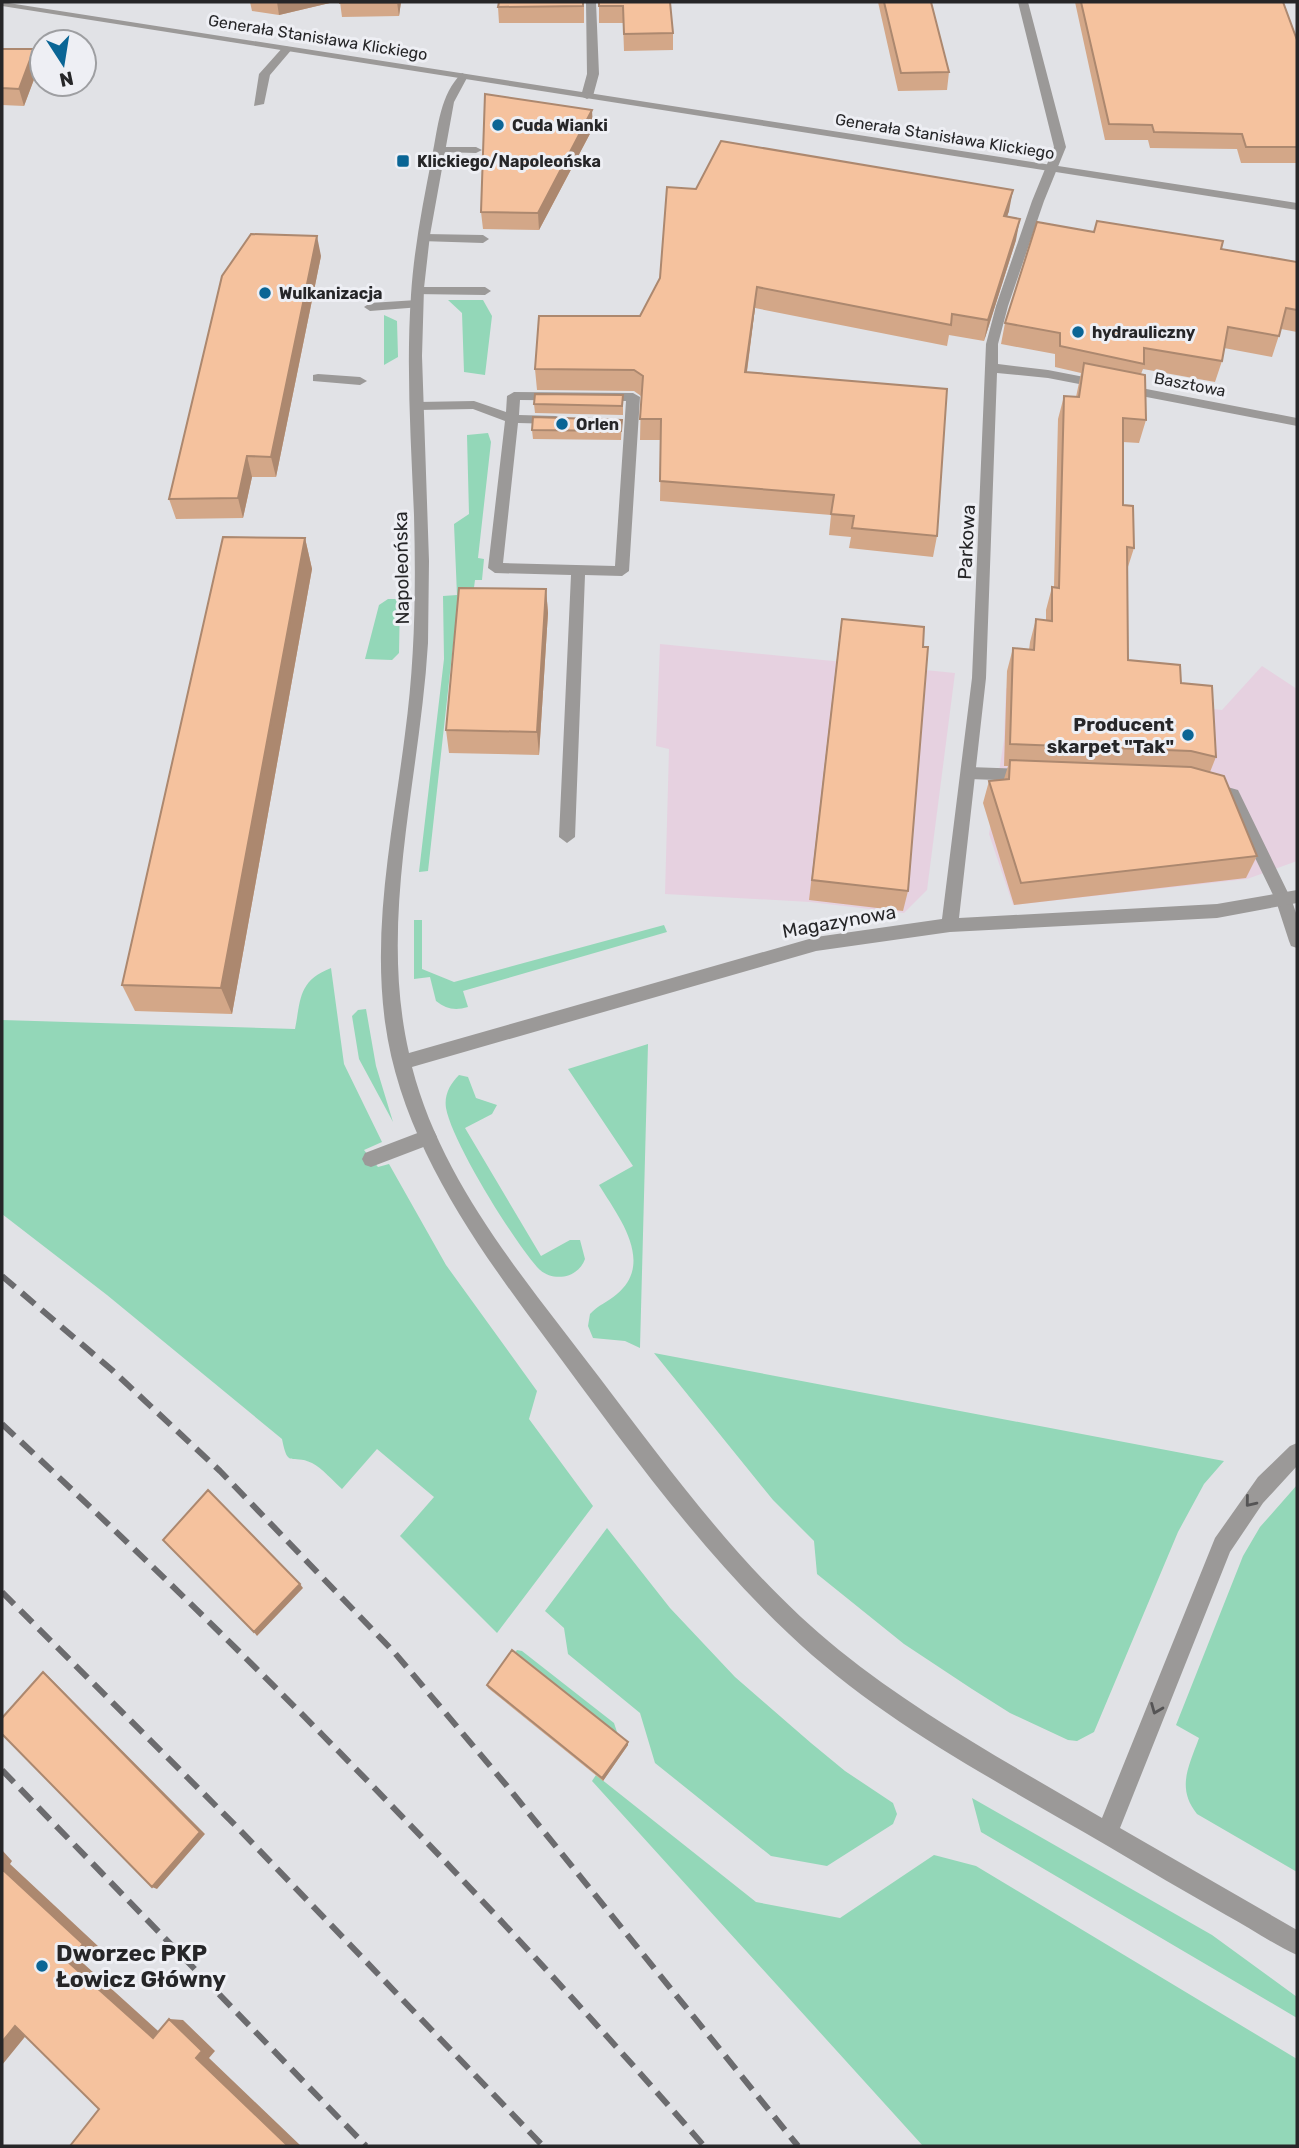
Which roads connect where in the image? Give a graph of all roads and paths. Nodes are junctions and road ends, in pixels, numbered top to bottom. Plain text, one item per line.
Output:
1 (591, 2) edge
2 (1023, 2) edge
3 (2, 3) edge
4 (288, 48) junction
5 (462, 76) junction
6 (587, 96) junction
7 (258, 104) dead end
8 (440, 149) junction
9 (476, 149) dead end
10 (1052, 169) junction
11 (1297, 207) edge
12 (425, 238) junction
13 (483, 239) edge
14 (485, 291) dead end
15 (417, 297) junction
16 (370, 307) dead end
17 (993, 368) junction
18 (318, 378) dead end
19 (360, 381) dead end
20 (418, 406) junction
21 (511, 419) junction
22 (564, 420) edge
23 (1297, 422) edge
24 (578, 570) junction
25 (969, 774) junction
26 (1046, 776) edge
27 (1194, 784) edge
28 (567, 837) dead end
29 (1291, 899) edge
30 (950, 925) junction
31 (1297, 941) edge
32 (402, 1062) junction
33 (428, 1137) junction
34 (371, 1159) dead end
35 (1297, 1453) edge
36 (1107, 1833) junction
37 (1297, 1943) edge

1 - 6 street
2 - 10 street, Parkowa
3 - 4 street, Generała Stanisława Klickiego
4 - 5 street, Generała Stanisława Klickiego
4 - 7 street
5 - 6 street, Generała Stanisława Klickiego
5 - 8 street, Napoleońska
6 - 10 street, Generała Stanisława Klickiego
8 - 9 street
8 - 12 street, Napoleońska
10 - 11 street, Generała Stanisława Klickiego
10 - 17 street, Parkowa
12 - 13 street
12 - 15 street, Napoleońska
14 - 15 street
15 - 16 street
15 - 20 street, Napoleońska
17 - 23 street, Basztowa
17 - 25 street, Parkowa
18 - 19 street
20 - 21 street
20 - 32 street, Napoleońska
21 - 22 street
21 - 24 street
21 - 24 street
24 - 28 street
25 - 26 street
25 - 30 street, Parkowa
27 - 29 street
29 - 30 street, Magazynowa
29 - 31 street
30 - 32 street, Magazynowa
32 - 33 street, Napoleońska
33 - 34 street
33 - 36 street, Napoleońska
35 -> 36 street
36 - 37 street, Napoleońska

